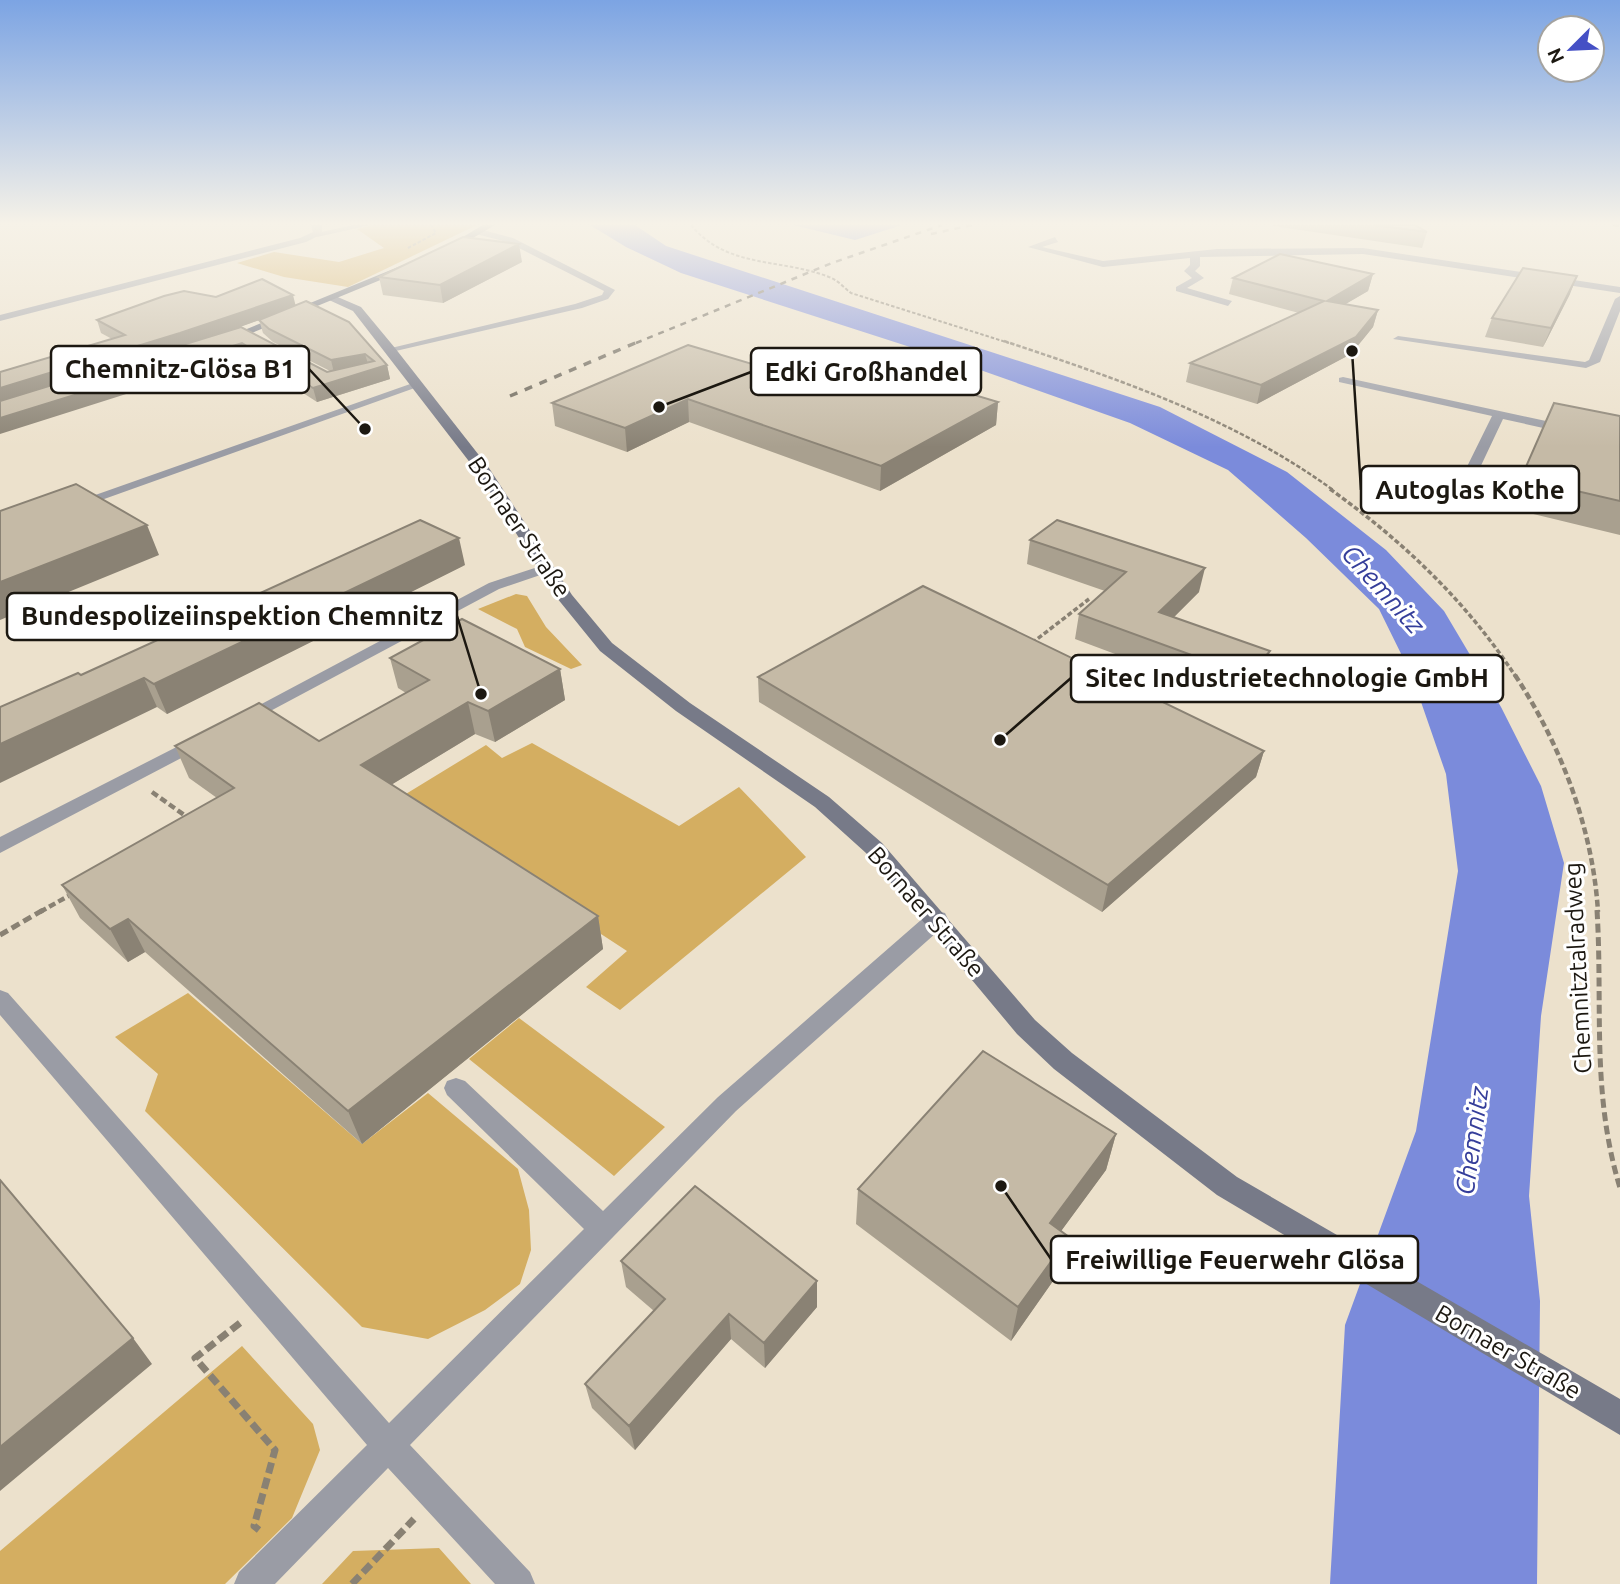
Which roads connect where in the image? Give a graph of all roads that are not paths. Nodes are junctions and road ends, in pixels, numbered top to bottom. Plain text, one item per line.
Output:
1 (77, 299) edge
2 (331, 299) edge
3 (335, 299) edge
4 (602, 299) edge
5 (1214, 299) edge
6 (1620, 299) edge
7 (1228, 303) dead end
8 (0, 318) edge
9 (244, 334) junction
10 (1398, 339) dead end
11 (261, 340) edge
12 (216, 344) edge
13 (391, 351) junction
14 (1343, 380) dead end
15 (417, 385) junction
16 (1499, 415) junction
17 (1620, 441) edge
18 (1462, 492) dead end
19 (65, 508) edge
20 (547, 568) junction
21 (0, 846) edge
22 (937, 919) junction
23 (0, 999) edge
24 (456, 1088) dead end
25 (603, 1230) junction
26 (1620, 1418) edge
27 (389, 1446) junction
28 (251, 1584) edge
29 (518, 1584) edge

1 - 8 street
2 - 9 main road
3 - 13 main road, Bornaer Straße
4 - 13 lane
5 - 7 lane
6 - 10 lane
9 - 11 lane
9 - 12 main road
13 - 15 main road, Bornaer Straße
14 - 16 lane
15 - 19 lane
15 - 20 main road, Bornaer Straße
16 - 17 lane
16 - 18 lane
20 - 21 lane
20 - 22 main road, Bornaer Straße
22 - 25 lane
22 - 26 main road, Bornaer Straße
23 - 27 lane
24 - 25 lane
25 - 27 lane
27 - 28 lane
27 - 29 lane

